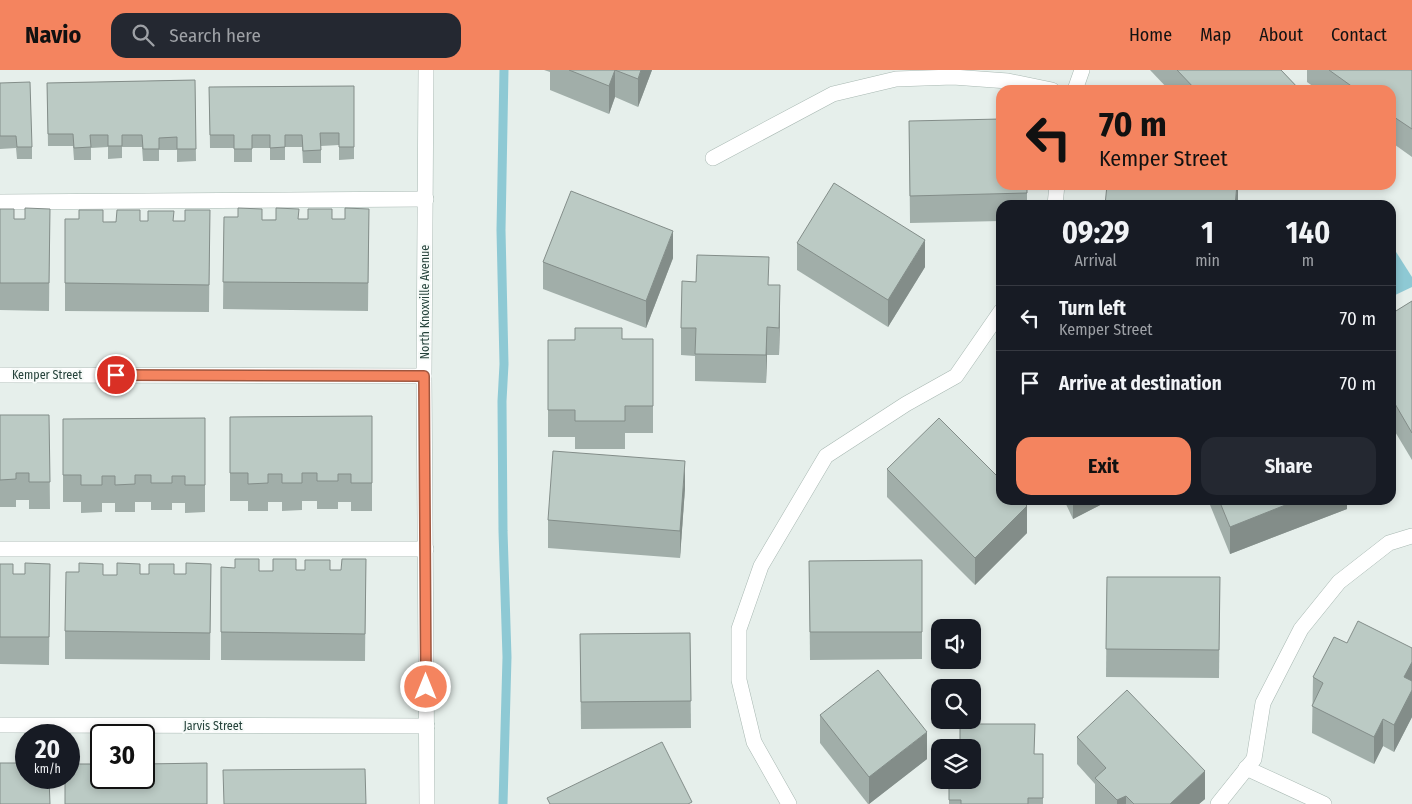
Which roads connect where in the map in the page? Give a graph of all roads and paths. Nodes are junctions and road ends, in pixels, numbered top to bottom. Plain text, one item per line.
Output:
1 (426, 70) edge
2 (1082, 70) edge
3 (1028, 85) edge
4 (1077, 85) edge
5 (713, 158) dead end
6 (426, 199) junction
7 (0, 202) edge
8 (996, 318) edge
9 (0, 375) edge
10 (424, 376) junction
11 (1412, 536) edge
12 (0, 550) edge
13 (426, 550) junction
14 (0, 725) edge
15 (427, 726) junction
16 (1246, 768) junction
17 (427, 804) edge
18 (790, 804) edge
19 (1218, 804) edge
20 (1324, 804) edge

1 - 6 street, North Knoxville Avenue
2 - 4 street
3 - 5 street
6 - 7 street
6 - 10 street, North Knoxville Avenue
8 - 18 street
9 - 10 street, Kemper Street
10 - 13 street, North Knoxville Avenue
11 - 16 street
12 - 13 street
13 - 15 street, North Knoxville Avenue
14 - 15 street, Jarvis Street
15 - 17 street, North Knoxville Avenue
16 - 19 street
16 - 20 street

